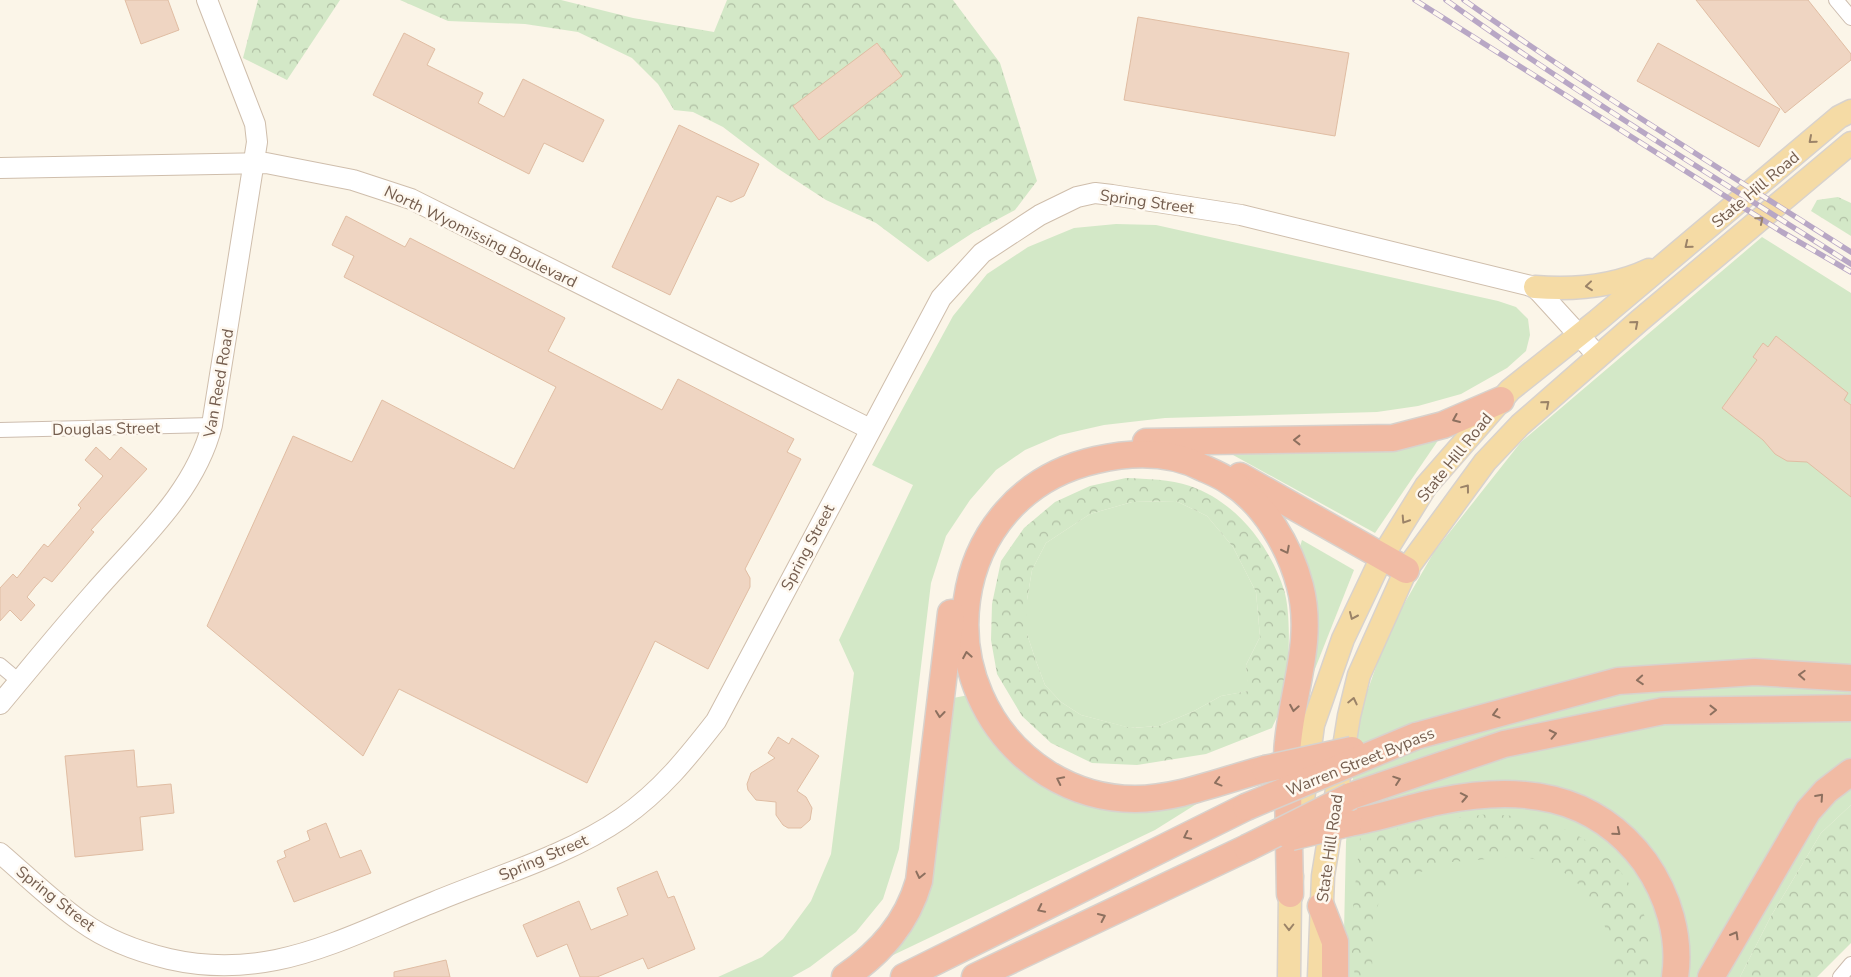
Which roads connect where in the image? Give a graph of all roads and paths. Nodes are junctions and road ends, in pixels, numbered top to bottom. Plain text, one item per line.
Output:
1 (208, 0) edge
2 (1836, 0) edge
3 (1851, 18) edge
4 (1851, 111) edge
5 (1851, 143) edge
6 (255, 163) junction
7 (0, 168) edge
8 (1668, 261) junction
9 (1535, 287) junction
10 (1580, 336) junction
11 (1598, 356) junction
12 (1501, 400) junction
13 (212, 425) junction
14 (870, 429) junction
15 (0, 430) edge
16 (1141, 443) junction
17 (1247, 496) junction
18 (1378, 565) junction
19 (1402, 578) junction
20 (0, 665) edge
21 (1851, 678) edge
22 (19, 681) junction
23 (0, 704) edge
24 (1851, 708) edge
25 (1416, 736) junction
26 (1851, 772) edge
27 (1247, 848) junction
28 (0, 853) edge
29 (1290, 894) junction
30 (1321, 906) junction
31 (1851, 964) edge
32 (845, 977) edge
33 (904, 977) edge
34 (976, 977) edge
35 (1289, 977) edge
36 (1319, 977) edge
37 (1335, 977) edge
38 (1675, 977) edge
39 (1710, 977) edge
40 (1840, 977) edge

1 - 6 street, Van Reed Road
2 - 3 street
4 -> 8 main road, State Hill Road
11 -> 5 main road, State Hill Road
6 - 7 street, North Wyomissing Boulevard
6 - 13 street, Van Reed Road
6 - 14 street, North Wyomissing Boulevard
8 -> 9 main road
8 - 10 main road, State Hill Road
9 - 10 street
9 - 14 street, Spring Street
10 - 11 street
10 - 12 main road, State Hill Road
19 -> 11 main road, State Hill Road
12 -> 16 highway
12 -> 18 main road, State Hill Road
13 - 15 street, Douglas Street
13 - 22 street, Van Reed Road
14 - 28 street, Spring Street
16 - 18 highway
16 -> 32 highway
17 - 18 highway
25 -> 17 highway, bridge
17 -> 29 highway
18 - 19 highway
18 -> 29 main road, State Hill Road
30 -> 19 main road, State Hill Road
20 - 22 street
21 -> 25 highway, Warren Street Bypass
22 - 23 street, Van Reed Road
27 -> 24 highway, Warren Street Bypass, bridge
25 -> 33 highway, Warren Street Bypass, bridge
39 -> 26 highway
34 -> 27 highway, Warren Street Bypass
27 -> 38 highway, bridge
29 -> 35 main road, State Hill Road
30 - 36 main road, State Hill Road
30 - 37 highway
31 - 40 street

